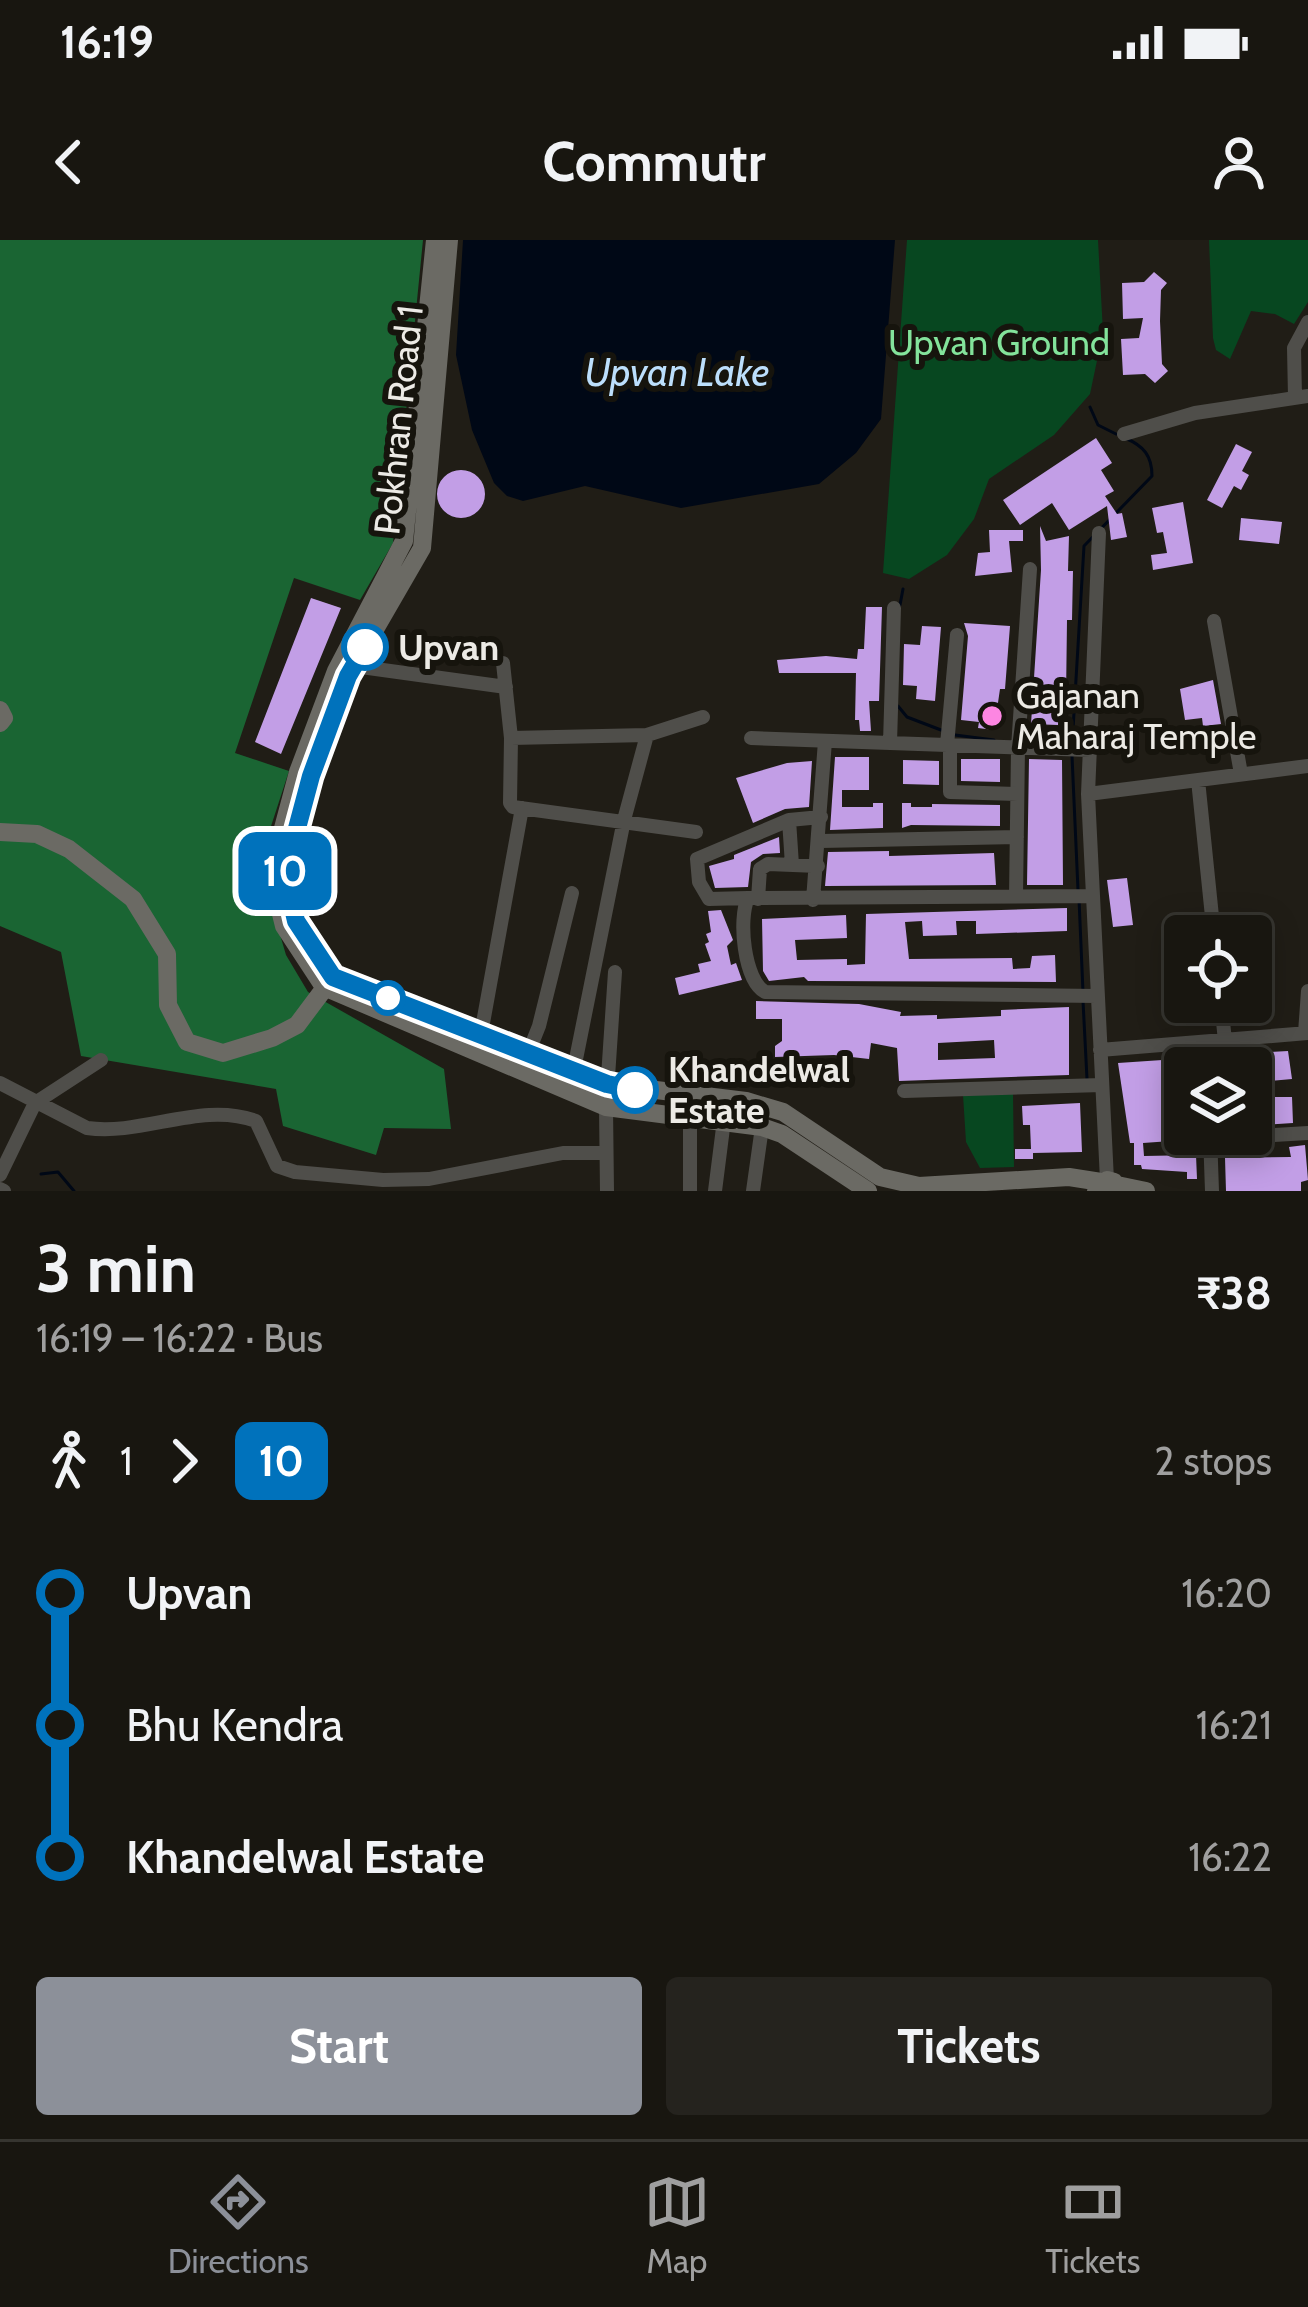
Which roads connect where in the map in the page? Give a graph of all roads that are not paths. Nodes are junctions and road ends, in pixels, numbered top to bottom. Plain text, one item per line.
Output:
1 (435, 240) edge
2 (449, 240) edge
3 (1308, 322) edge
4 (1302, 397) edge
5 (1124, 434) dead end
6 (1099, 533) dead end
7 (413, 545) junction
8 (1030, 569) dead end
9 (894, 608) dead end
10 (1214, 621) dead end
11 (957, 635) dead end
12 (503, 662) dead end
13 (354, 666) junction
14 (506, 687) junction
15 (0, 710) edge
16 (703, 717) dead end
17 (0, 723) edge
18 (647, 734) junction
19 (511, 738) junction
20 (751, 738) dead end
21 (825, 741) junction
22 (890, 743) junction
23 (948, 745) junction
24 (1018, 748) junction
25 (1090, 750) junction
26 (1308, 766) edge
27 (1241, 774) junction
28 (1198, 780) junction
29 (1018, 794) junction
30 (1088, 794) junction
31 (522, 808) junction
32 (821, 817) junction
33 (624, 820) junction
34 (789, 820) junction
35 (0, 832) edge
36 (696, 832) dead end
37 (1017, 837) junction
38 (820, 841) junction
39 (792, 865) junction
40 (818, 866) junction
41 (572, 893) dead end
42 (1016, 896) junction
43 (1093, 896) junction
44 (753, 899) junction
45 (813, 900) junction
46 (1212, 915) edge
47 (615, 971) dead end
48 (328, 982) junction
49 (1308, 991) edge
50 (1097, 996) junction
51 (1223, 1023) edge
52 (1307, 1033) edge
53 (482, 1034) junction
54 (1225, 1042) junction
55 (1205, 1043) junction
56 (1205, 1047) edge
57 (1100, 1050) junction
58 (529, 1051) junction
59 (101, 1060) dead end
60 (574, 1069) junction
61 (0, 1083) edge
62 (607, 1084) junction
63 (1102, 1085) junction
64 (904, 1091) dead end
65 (35, 1103) junction
66 (606, 1107) junction
67 (690, 1117) junction
68 (724, 1120) junction
69 (762, 1127) junction
70 (1308, 1133) edge
71 (1272, 1134) edge
72 (606, 1153) junction
73 (1211, 1155) edge
74 (0, 1175) edge
75 (1022, 1186) edge
76 (1108, 1186) edge
77 (607, 1191) edge
78 (690, 1191) edge
79 (716, 1191) edge
80 (753, 1191) edge
81 (868, 1191) edge
82 (1146, 1191) edge
83 (1212, 1191) edge

1 - 7 main road, Pokhran Road 1
2 - 7 main road, Pokhran Road 1
3 - 4 street
4 - 5 street
6 - 25 street
7 - 13 main road, Pokhran Road 1
7 - 48 main road, Pokhran Road 1
8 - 24 street
9 - 22 street
10 - 27 street
11 - 23 street
12 - 14 street
13 - 14 street
13 - 48 main road, Pokhran Road 1
14 - 19 street
15 - 17 main road
16 - 18 street
18 - 19 street
18 - 33 street
19 - 31 street
20 - 21 street
21 - 22 street
21 - 32 street
22 - 23 street
23 - 24 street
23 - 29 street
24 - 25 street
24 - 29 street
25 - 30 street
26 - 27 street
27 - 28 street
28 - 30 street
28 - 46 street
29 - 37 street
30 - 43 street
31 - 33 street
31 - 53 street
32 - 34 street
32 - 38 street
33 - 36 street
33 - 60 street
34 - 39 street
34 - 44 street
35 - 48 main road
37 - 38 street
37 - 42 street
38 - 40 street
39 - 40 street
39 - 44 street
40 - 45 street
41 - 58 street
42 - 43 street
42 - 45 street
43 - 50 street
44 - 45 street
44 - 50 street
47 - 62 street
48 - 53 main road
48 - 66 main road
49 - 52 street
50 - 57 street
51 - 54 street
52 - 54 street
53 - 58 main road
54 - 55 street
55 - 56 street
55 - 57 street
57 - 63 street
58 - 60 main road
59 - 65 street
60 - 62 main road
61 - 65 street
62 - 66 street
62 - 75 main road
63 - 64 street
63 - 76 street
65 - 72 street
65 - 74 street
66 - 67 main road
66 - 72 street
67 - 68 main road
67 - 78 street
68 - 69 main road
68 - 79 street
69 - 80 street
69 - 81 main road
70 - 71 street
72 - 77 street
73 - 83 street
75 - 76 main road
76 - 82 main road

